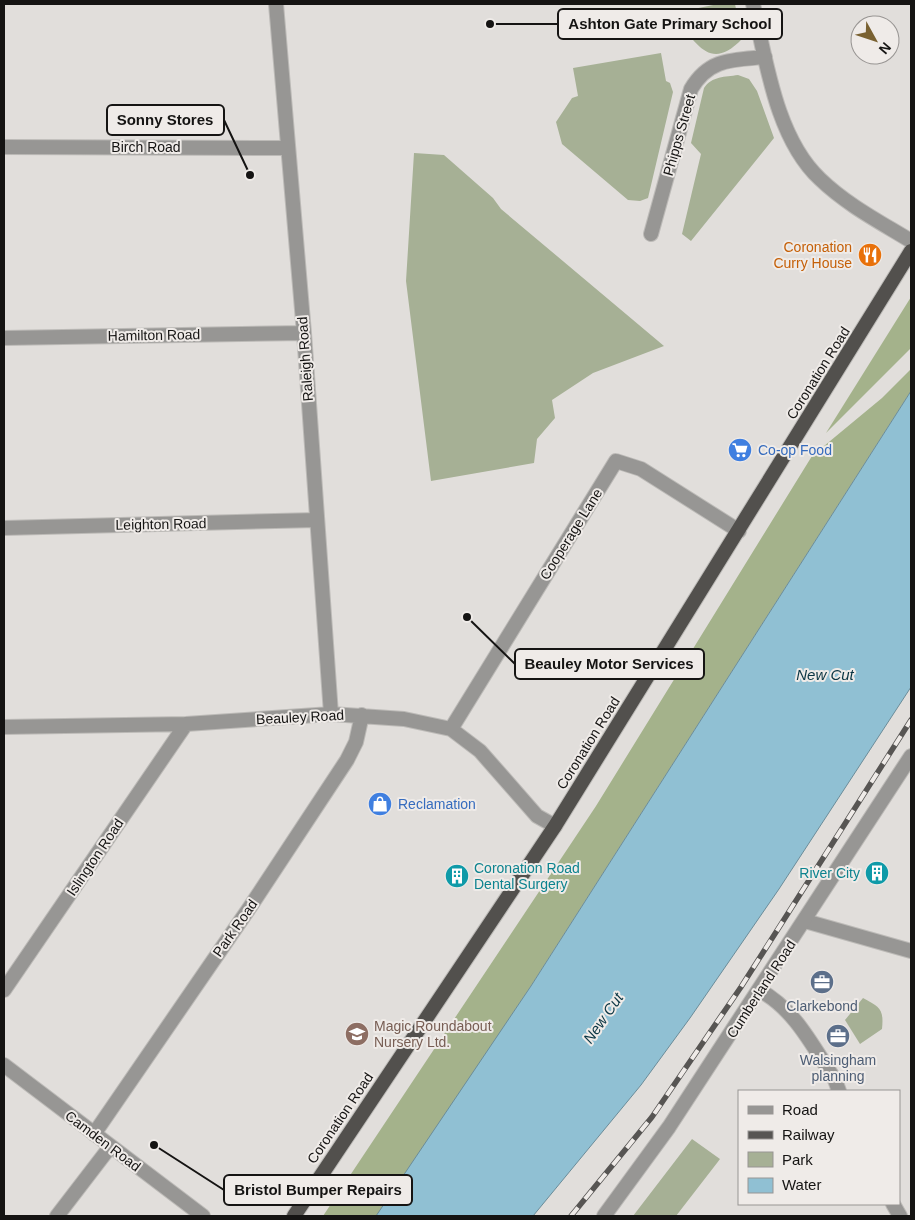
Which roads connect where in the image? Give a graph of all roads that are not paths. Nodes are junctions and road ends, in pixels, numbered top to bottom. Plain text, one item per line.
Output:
1 (276, 4) edge
2 (753, 4) edge
3 (765, 57) junction
4 (4, 147) edge
5 (287, 148) junction
6 (651, 234) dead end
7 (911, 242) edge
8 (911, 251) edge
9 (304, 333) junction
10 (4, 338) edge
11 (318, 520) junction
12 (4, 528) edge
13 (739, 531) junction
14 (331, 714) junction
15 (362, 715) junction
16 (186, 724) junction
17 (4, 727) edge
18 (451, 729) junction
19 (911, 756) edge
20 (556, 826) junction
21 (805, 921) junction
22 (911, 950) edge
23 (4, 990) edge
24 (759, 990) junction
25 (4, 1065) edge
26 (839, 1090) edge
27 (94, 1134) junction
28 (110, 1147) junction
29 (894, 1205) edge
30 (57, 1216) edge
31 (203, 1216) edge
32 (294, 1216) edge
33 (604, 1216) edge
34 (900, 1216) edge

1 - 5 street, Raleigh Road
2 - 3 street
3 - 6 street, Phipps Street
3 - 7 street
4 - 5 street, Birch Road
5 - 9 street, Raleigh Road
8 - 13 highway, Coronation Road
9 - 10 street, Hamilton Road
9 - 11 street, Raleigh Road
11 - 12 street, Leighton Road
11 - 14 street, Raleigh Road
13 - 18 street, Cooperage Lane
13 - 20 highway, Coronation Road
14 - 15 street, Beauley Road
14 - 16 street, Beauley Road
15 - 18 street, Beauley Road
15 - 27 street, Park Road
16 - 17 street, Beauley Road
16 - 23 street, Islington Road
18 - 20 street, Beauley Road
19 - 21 street, Cumberland Road
20 - 32 highway, Coronation Road
21 - 22 street
21 - 24 street, Cumberland Road
24 - 26 street
24 - 33 street, Cumberland Road
25 - 27 street, Camden Road
27 - 28 street, Camden Road
28 - 30 street
28 - 31 street, Camden Road
29 - 34 street

